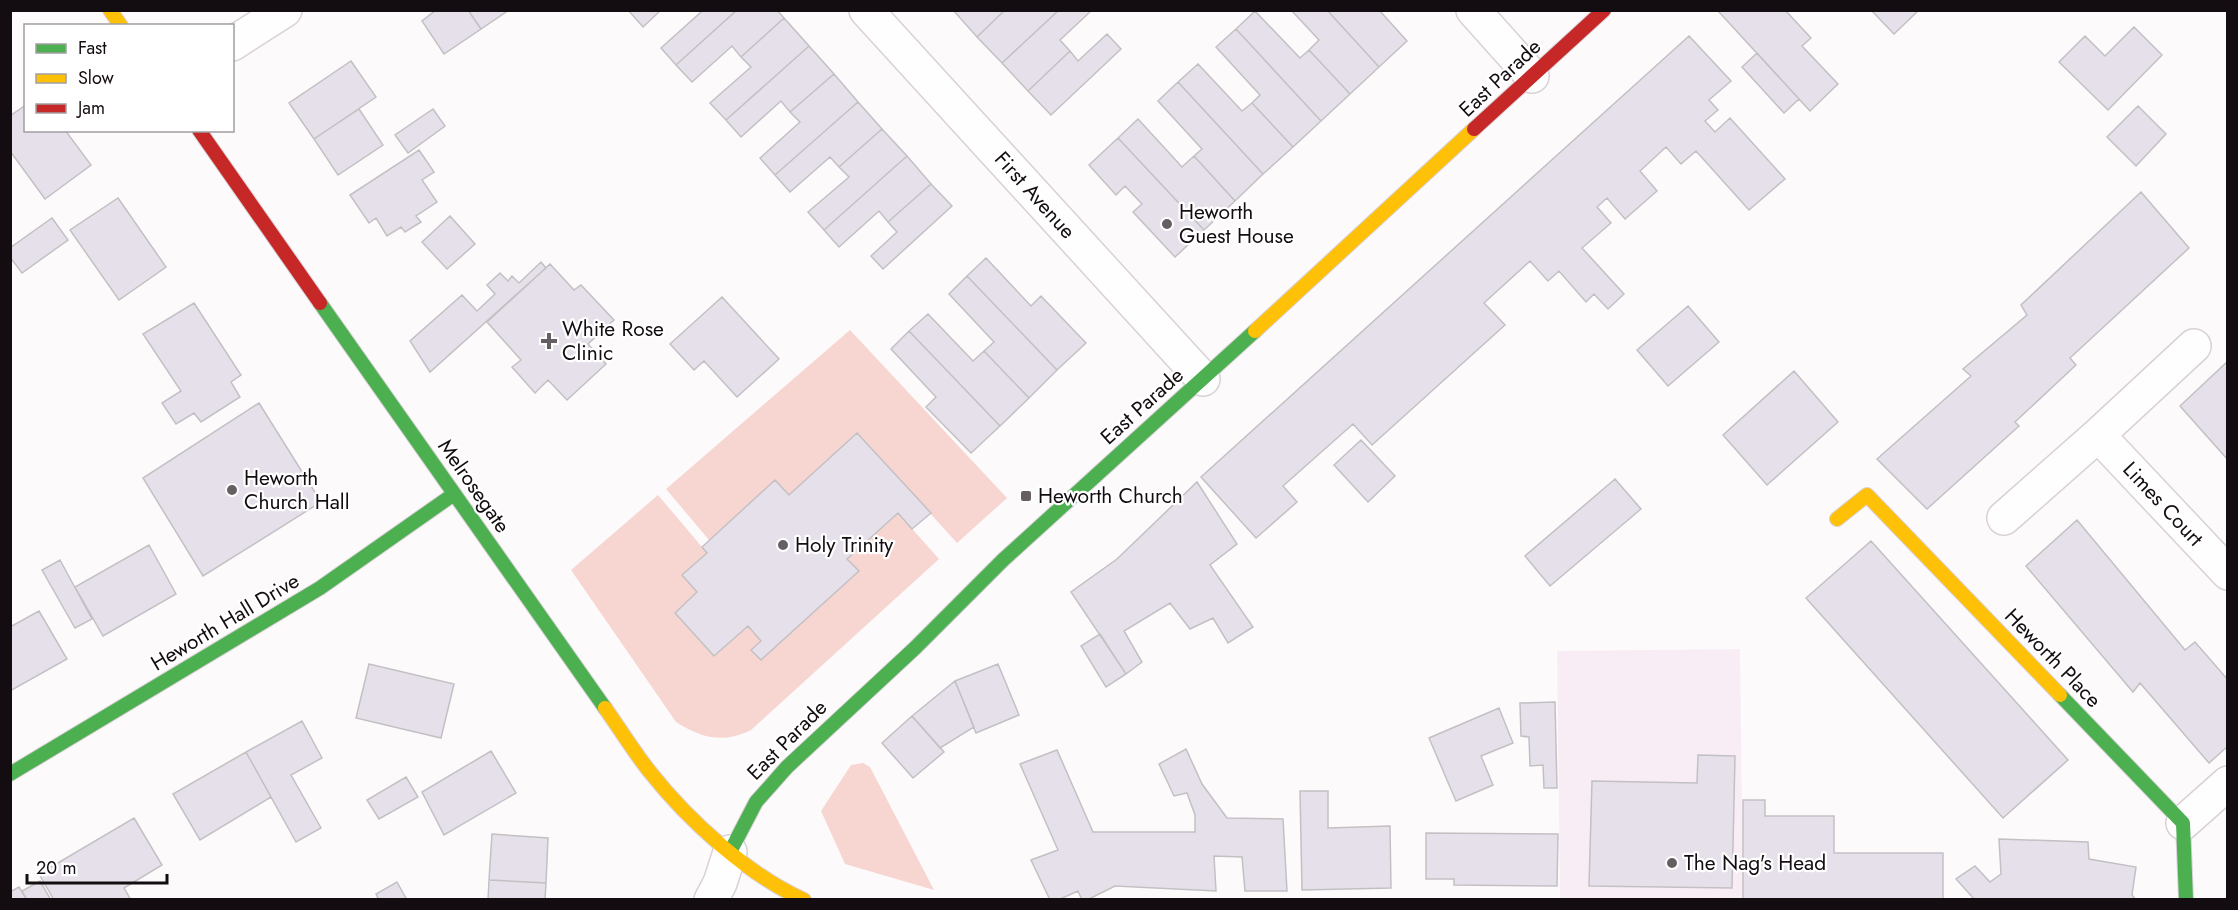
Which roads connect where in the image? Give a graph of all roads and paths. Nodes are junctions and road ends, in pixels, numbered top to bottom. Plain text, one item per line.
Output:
1 (110, 10) edge
2 (285, 10) edge
3 (866, 10) edge
4 (1473, 10) edge
5 (1604, 10) edge
6 (120, 24) edge
7 (234, 43) edge
8 (1533, 76) junction
9 (200, 132) edge
10 (2194, 346) dead end
11 (1203, 379) junction
12 (2098, 435) junction
13 (454, 494) junction
14 (2004, 518) dead end
15 (1837, 519) dead end
16 (2228, 573) edge
17 (10, 774) edge
18 (2228, 783) edge
19 (2183, 823) junction
20 (730, 852) junction
21 (711, 900) edge
22 (804, 900) edge
23 (2186, 900) edge

1 - 6 street
2 - 7 street
3 - 11 street, First Avenue
4 - 8 street
5 - 8 street, East Parade
8 - 11 street, East Parade
9 - 13 street, Melrosegate
10 - 12 street
11 - 20 street, East Parade
12 - 14 street
12 - 16 street, Limes Court
13 - 17 street, Heworth Hall Drive
13 - 20 street, Melrosegate
15 - 19 street, Heworth Place
18 - 19 street
19 - 23 street
20 - 21 street
20 - 22 street, Melrosegate

